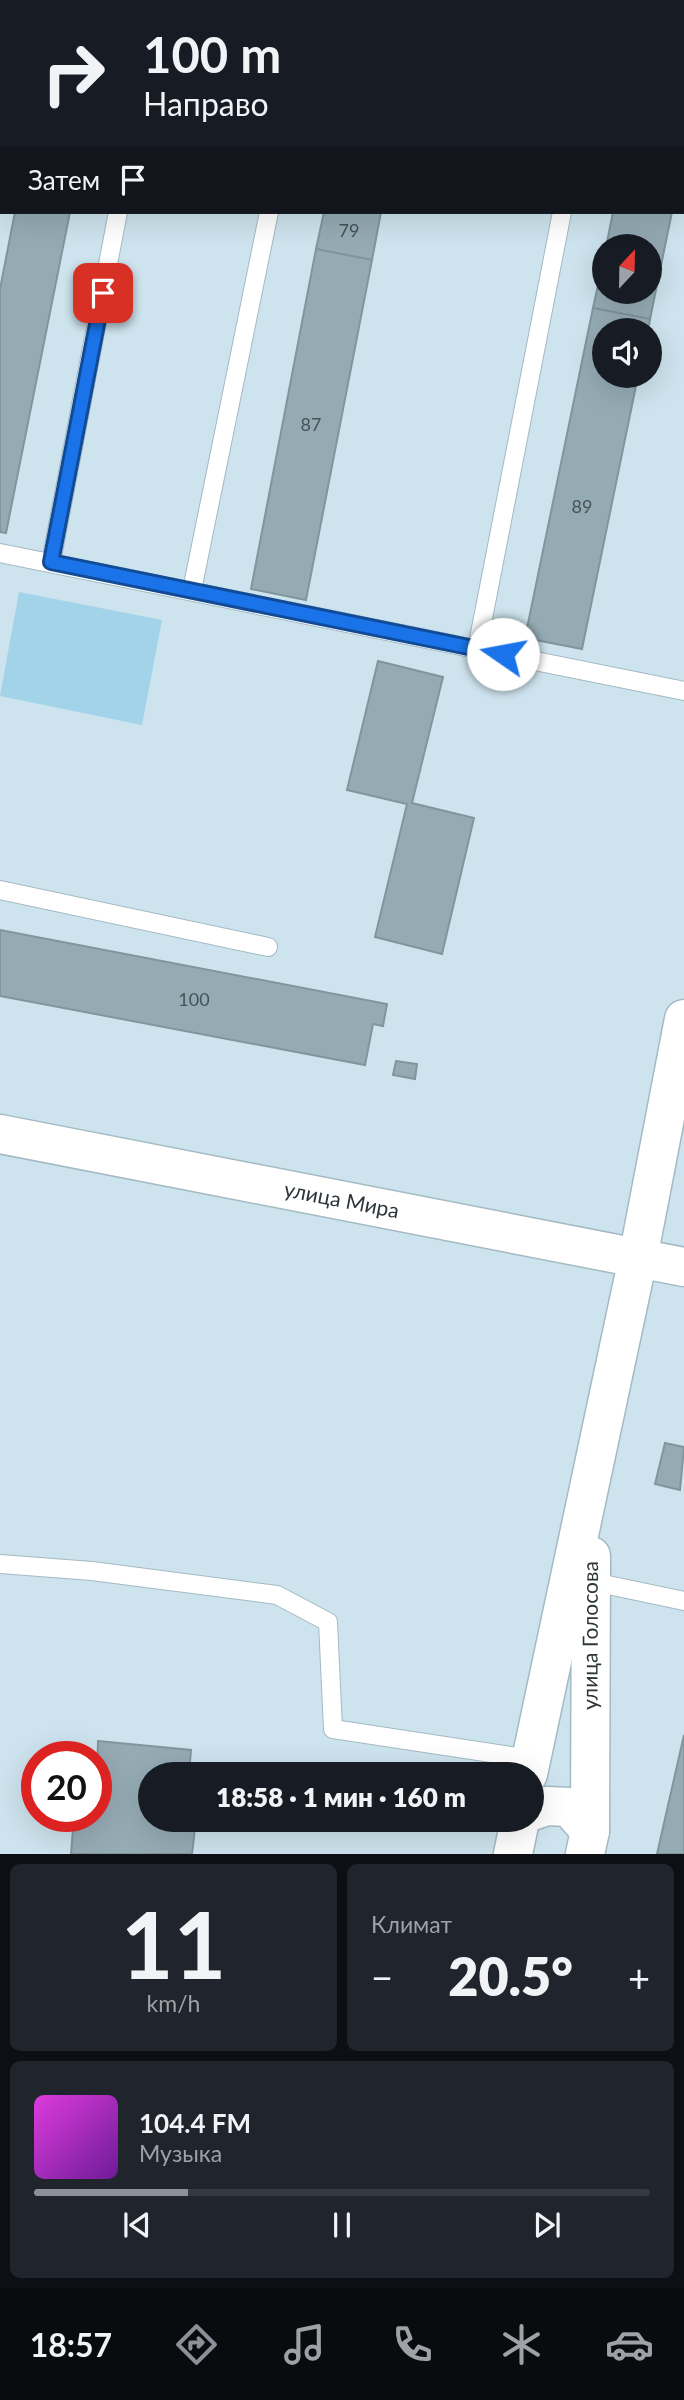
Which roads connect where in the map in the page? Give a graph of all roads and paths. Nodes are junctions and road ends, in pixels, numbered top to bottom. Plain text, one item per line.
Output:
1 (118, 214) edge
2 (269, 214) edge
3 (562, 214) edge
4 (0, 553) edge
5 (51, 562) junction
6 (192, 590) junction
7 (477, 649) junction
8 (684, 691) edge
9 (0, 890) edge
10 (268, 947) dead end
11 (684, 1018) edge
12 (0, 1134) edge
13 (638, 1258) junction
14 (684, 1267) edge
15 (603, 1419) junction
16 (0, 1564) edge
17 (589, 1581) junction
18 (684, 1601) edge
19 (503, 1762) edge
20 (530, 1762) edge
21 (544, 1807) edge
22 (518, 1832) edge
23 (588, 1842) edge
24 (513, 1854) edge

1 - 5 lane
2 - 6 lane
3 - 7 lane
4 - 5 lane
5 - 6 lane
6 - 7 lane
7 - 8 lane
9 - 10 lane
11 - 13 main road, улица Голосова
12 - 13 main road, улица Мира
13 - 14 main road, улица Мира
13 - 15 main road, улица Голосова
15 - 17 main road, улица Голосова
15 - 20 main road, улица Голосова
16 - 19 lane
17 - 18 lane
17 - 23 main road, улица Голосова
21 - 23 main road
22 - 24 main road

